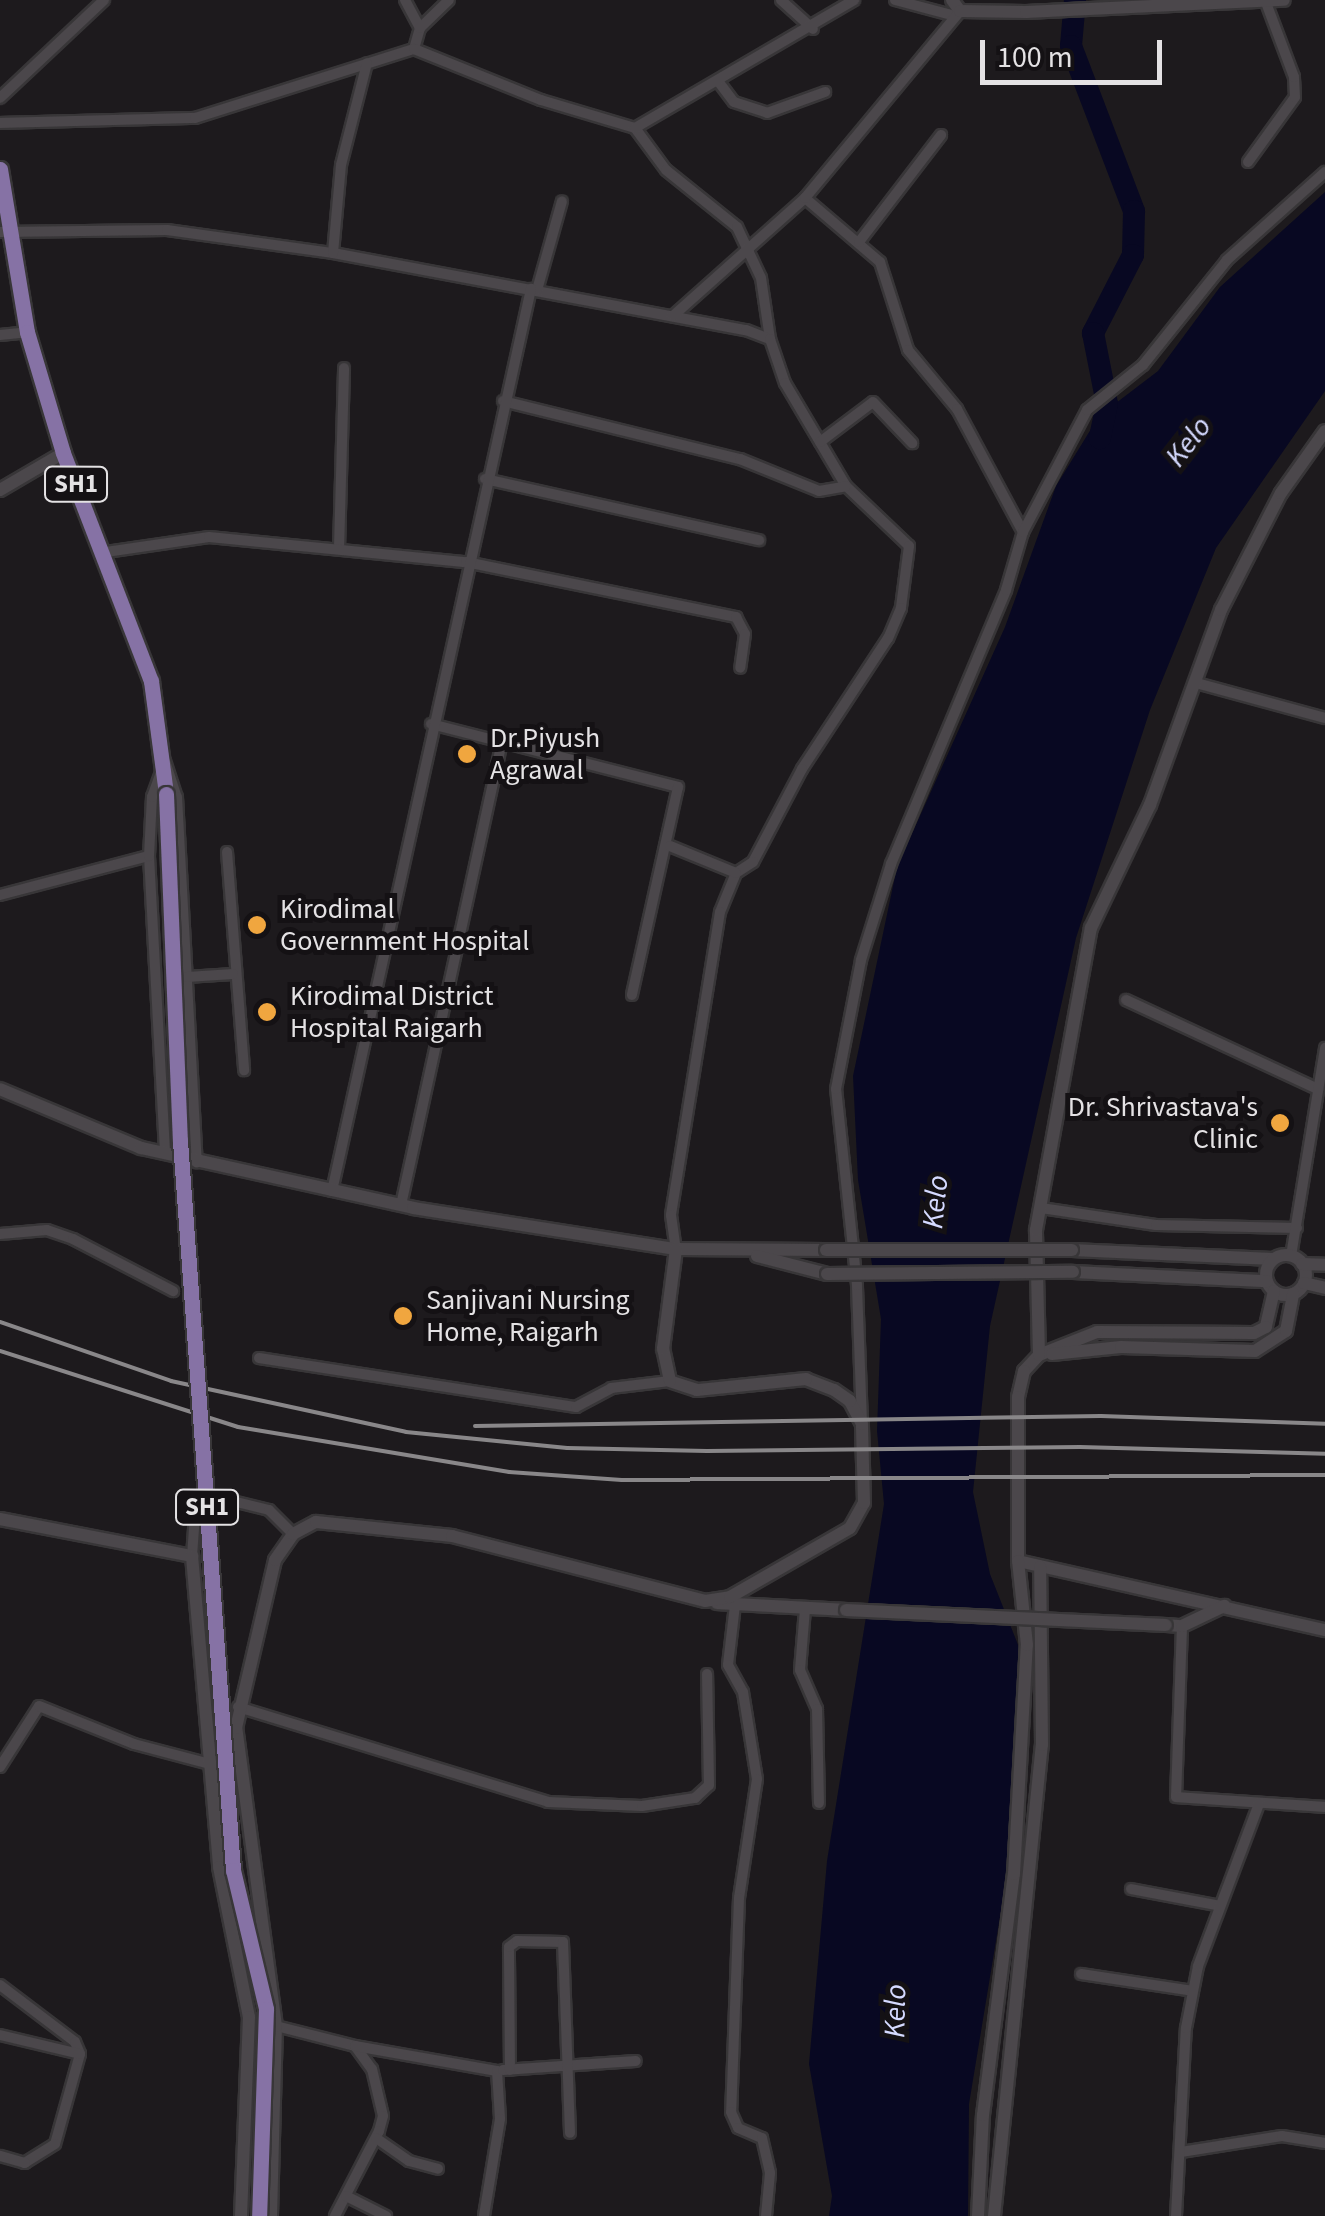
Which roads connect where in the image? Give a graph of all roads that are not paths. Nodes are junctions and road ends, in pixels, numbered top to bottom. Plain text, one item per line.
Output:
1 (104, 0) edge
2 (405, 0) edge
3 (449, 0) edge
4 (854, 0) edge
5 (895, 0) edge
6 (1284, 0) edge
7 (787, 2) edge
8 (1266, 5) junction
9 (956, 9) edge
10 (420, 28) junction
11 (813, 29) junction
12 (414, 49) junction
13 (366, 63) junction
14 (718, 81) junction
15 (825, 92) dead end
16 (0, 98) edge
17 (0, 123) edge
18 (635, 128) junction
19 (941, 135) dead end
20 (1248, 162) dead end
21 (0, 169) edge
22 (1325, 172) edge
23 (805, 198) junction
24 (562, 201) dead end
25 (4, 231) edge
26 (859, 242) junction
27 (749, 249) junction
28 (333, 252) junction
29 (534, 289) junction
30 (673, 316) junction
31 (27, 332) junction
32 (0, 335) edge
33 (770, 339) junction
34 (344, 368) dead end
35 (502, 401) junction
36 (1325, 431) edge
37 (820, 442) junction
38 (912, 443) dead end
39 (63, 453) junction
40 (486, 479) junction
41 (846, 486) junction
42 (0, 490) edge
43 (1024, 532) junction
44 (759, 540) dead end
45 (339, 550) junction
46 (106, 552) junction
47 (466, 562) junction
48 (740, 668) dead end
49 (1196, 682) junction
50 (1325, 718) edge
51 (431, 724) junction
52 (502, 740) junction
53 (166, 762) junction
54 (670, 846) junction
55 (227, 852) dead end
56 (148, 856) junction
57 (736, 873) junction
58 (0, 895) edge
59 (233, 974) junction
60 (187, 978) junction
61 (632, 995) dead end
62 (1126, 1000) dead end
63 (1325, 1048) edge
64 (244, 1070) dead end
65 (1318, 1088) junction
66 (0, 1090) edge
67 (164, 1154) junction
68 (198, 1162) junction
69 (332, 1191) junction
70 (401, 1205) junction
71 (1042, 1208) junction
72 (1297, 1228) junction
73 (0, 1234) edge
74 (676, 1249) junction
75 (742, 1252) junction
76 (1274, 1260) junction
77 (1296, 1260) junction
78 (1325, 1265) edge
79 (1304, 1283) junction
80 (1271, 1286) junction
81 (1325, 1288) edge
82 (172, 1291) dead end
83 (1292, 1294) junction
84 (1039, 1355) junction
85 (258, 1358) dead end
86 (670, 1381) junction
87 (862, 1424) junction
88 (0, 1520) edge
89 (293, 1534) junction
90 (192, 1556) junction
91 (1018, 1561) junction
92 (1040, 1567) junction
93 (705, 1601) junction
94 (735, 1604) junction
95 (1224, 1606) junction
96 (805, 1609) junction
97 (1182, 1626) junction
98 (1325, 1630) edge
99 (707, 1674) dead end
100 (236, 1707) junction
101 (210, 1764) junction
102 (0, 1767) edge
103 (818, 1803) dead end
104 (1260, 1804) junction
105 (1325, 1806) edge
106 (1131, 1890) dead end
107 (1216, 1905) junction
108 (1081, 1974) dead end
109 (0, 1985) edge
110 (1193, 1991) junction
111 (276, 2026) junction
112 (0, 2034) edge
113 (354, 2046) junction
114 (80, 2054) junction
115 (636, 2061) dead end
116 (568, 2064) junction
117 (510, 2070) junction
118 (498, 2071) junction
119 (570, 2133) dead end
120 (376, 2138) junction
121 (1325, 2143) edge
122 (1181, 2152) junction
123 (0, 2156) edge
124 (438, 2169) dead end
125 (346, 2196) junction
126 (240, 2216) edge
127 (259, 2216) edge
128 (271, 2216) edge
129 (335, 2216) edge
130 (386, 2216) edge
131 (484, 2216) edge
132 (766, 2216) edge
133 (978, 2216) edge
134 (994, 2216) edge
135 (1176, 2216) edge

1 - 16 street
2 - 10 street
3 - 10 street
4 - 11 street
5 - 9 street
6 - 8 street
7 - 11 street
8 - 9 street
8 - 20 street
9 - 23 street
10 - 12 street
11 - 14 street
12 - 13 street
12 - 18 street
13 - 17 street
13 - 28 street
14 - 15 street
14 - 18 street
18 - 27 street
19 - 26 street
21 - 25 main road, SH1
22 - 43 street
23 - 26 street
23 - 27 street
24 - 29 street
25 - 28 street
25 - 31 main road, SH1
26 - 43 street
27 - 30 street
27 - 33 street
28 - 29 street
29 - 30 street
29 - 35 street
30 - 33 street
31 - 32 street
31 - 39 main road, SH1
33 - 37 street
34 - 45 street
35 - 40 street
35 - 41 street
36 - 49 street
37 - 38 street
37 - 41 street
39 - 42 street
39 - 46 main road, SH1
40 - 44 street
40 - 47 street
41 - 57 street
43 - 87 street
45 - 46 street
45 - 47 street
46 - 53 main road, SH1
47 - 48 street
47 - 51 street
49 - 50 street
49 - 71 street
51 - 52 street
51 - 69 street
52 - 54 street
52 - 70 street
53 - 56 street
53 - 60 street
53 - 127 main road, SH1, bridge
54 - 57 street
54 - 61 street
55 - 59 street
56 - 58 street
56 - 67 street
57 - 74 street
59 - 60 street
59 - 64 street
60 - 68 street
62 - 65 street
63 - 65 street
65 - 72 street
66 - 67 street
67 - 68 street
68 - 69 street
69 - 70 street
70 - 74 street
71 - 72 street
71 - 84 street
72 - 77 street
73 - 82 street
74 - 75 street
74 - 86 street
75 - 76 street, bridge
75 - 80 street, bridge
76 - 77 street
76 - 80 street
77 - 78 street
77 - 79 street
79 - 81 street
79 - 83 street
80 - 83 street
80 - 84 street
83 - 84 street
84 - 91 street
85 - 86 street
86 - 87 street
87 - 93 street
88 - 90 street
89 - 90 street
89 - 93 street
89 - 100 street
90 - 101 street
91 - 92 street
91 - 133 street
92 - 95 street
92 - 134 street
93 - 94 street
94 - 96 street
94 - 132 street
95 - 97 street
95 - 98 street
96 - 97 street, bridge
96 - 103 street
97 - 104 street
99 - 100 street
100 - 111 street
101 - 102 street
101 - 126 street
104 - 105 street
104 - 107 street
106 - 107 street
107 - 110 street
108 - 110 street
109 - 114 street
110 - 122 street
111 - 113 street
111 - 128 street
112 - 114 street
113 - 118 street
113 - 120 street
114 - 123 street
115 - 116 street
116 - 117 street
116 - 117 street
116 - 119 street
117 - 118 street
118 - 131 street
120 - 124 street
120 - 125 street
121 - 122 street
122 - 135 street
125 - 129 street
125 - 130 street

